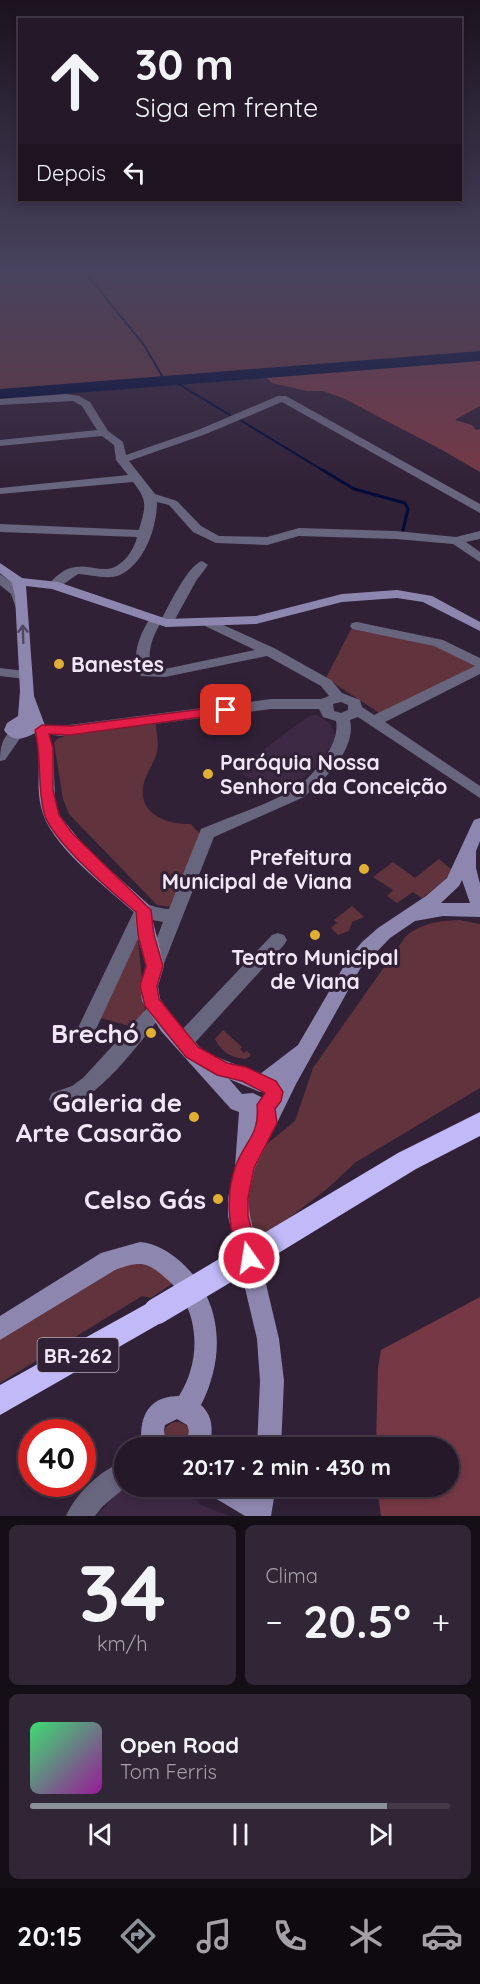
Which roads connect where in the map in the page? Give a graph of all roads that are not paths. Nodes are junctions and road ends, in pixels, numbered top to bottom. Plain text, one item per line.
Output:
1 (0, 402) edge
2 (104, 433) junction
3 (0, 443) edge
4 (122, 460) junction
5 (136, 478) junction
6 (0, 490) edge
7 (151, 496) junction
8 (480, 509) edge
9 (0, 528) edge
10 (143, 534) junction
11 (480, 535) edge
12 (456, 541) junction
13 (480, 558) edge
14 (202, 565) dead end
15 (0, 567) edge
16 (8, 580) edge
17 (54, 585) junction
18 (161, 622) junction
19 (210, 623) junction
20 (357, 626) dead end
21 (480, 627) edge
22 (269, 651) junction
23 (480, 663) edge
24 (480, 669) edge
25 (0, 672) edge
26 (25, 675) junction
27 (332, 700) junction
28 (357, 710) junction
29 (342, 718) junction
30 (374, 721) junction
31 (22, 728) edge
32 (0, 756) edge
33 (480, 793) edge
34 (480, 824) edge
35 (473, 842) junction
36 (143, 910) junction
37 (480, 910) edge
38 (176, 915) junction
39 (405, 918) junction
40 (278, 940) dead end
41 (154, 966) junction
42 (156, 1010) junction
43 (84, 1032) dead end
44 (188, 1046) junction
45 (265, 1097) junction
46 (59, 1099) dead end
47 (480, 1117) edge
48 (474, 1129) edge
49 (0, 1329) edge
50 (0, 1401) edge
51 (186, 1407) junction
52 (151, 1437) edge
53 (200, 1437) edge
54 (269, 1437) edge
55 (114, 1481) edge
56 (246, 1497) edge
57 (261, 1503) edge
58 (79, 1516) edge

1 - 2 street
2 - 3 street
2 - 4 street
4 - 5 street
4 - 8 street
5 - 6 street
5 - 7 street
7 - 10 street
7 - 12 street
9 - 10 street
10 - 17 street
11 - 12 street
12 - 13 street
14 - 18 street
15 - 16 street
16 - 17 street
26 -> 16 street
17 - 18 street
18 - 19 street
18 - 22 street
19 - 21 street
19 - 22 street
20 - 23 street
22 - 27 street
24 - 30 street
25 - 26 street
26 - 31 street
27 - 28 street
27 - 29 street
27 - 31 street
28 - 29 street
28 - 30 street
29 - 38 street
30 - 33 street
31 - 32 street
31 - 36 street
34 - 35 street
35 - 37 street
35 - 39 street
36 - 38 street
36 - 41 street
36 - 43 street
37 - 39 street
38 - 41 street
39 - 45 street
40 - 44 street
41 - 42 street
42 - 44 street
42 - 46 street
44 - 45 street
44 - 45 street
45 - 54 street
47 - 48 highway
48 - 50 highway, BR-262, bridge
49 - 51 street
51 - 52 street
51 - 53 street
55 - 58 street
56 - 57 street

